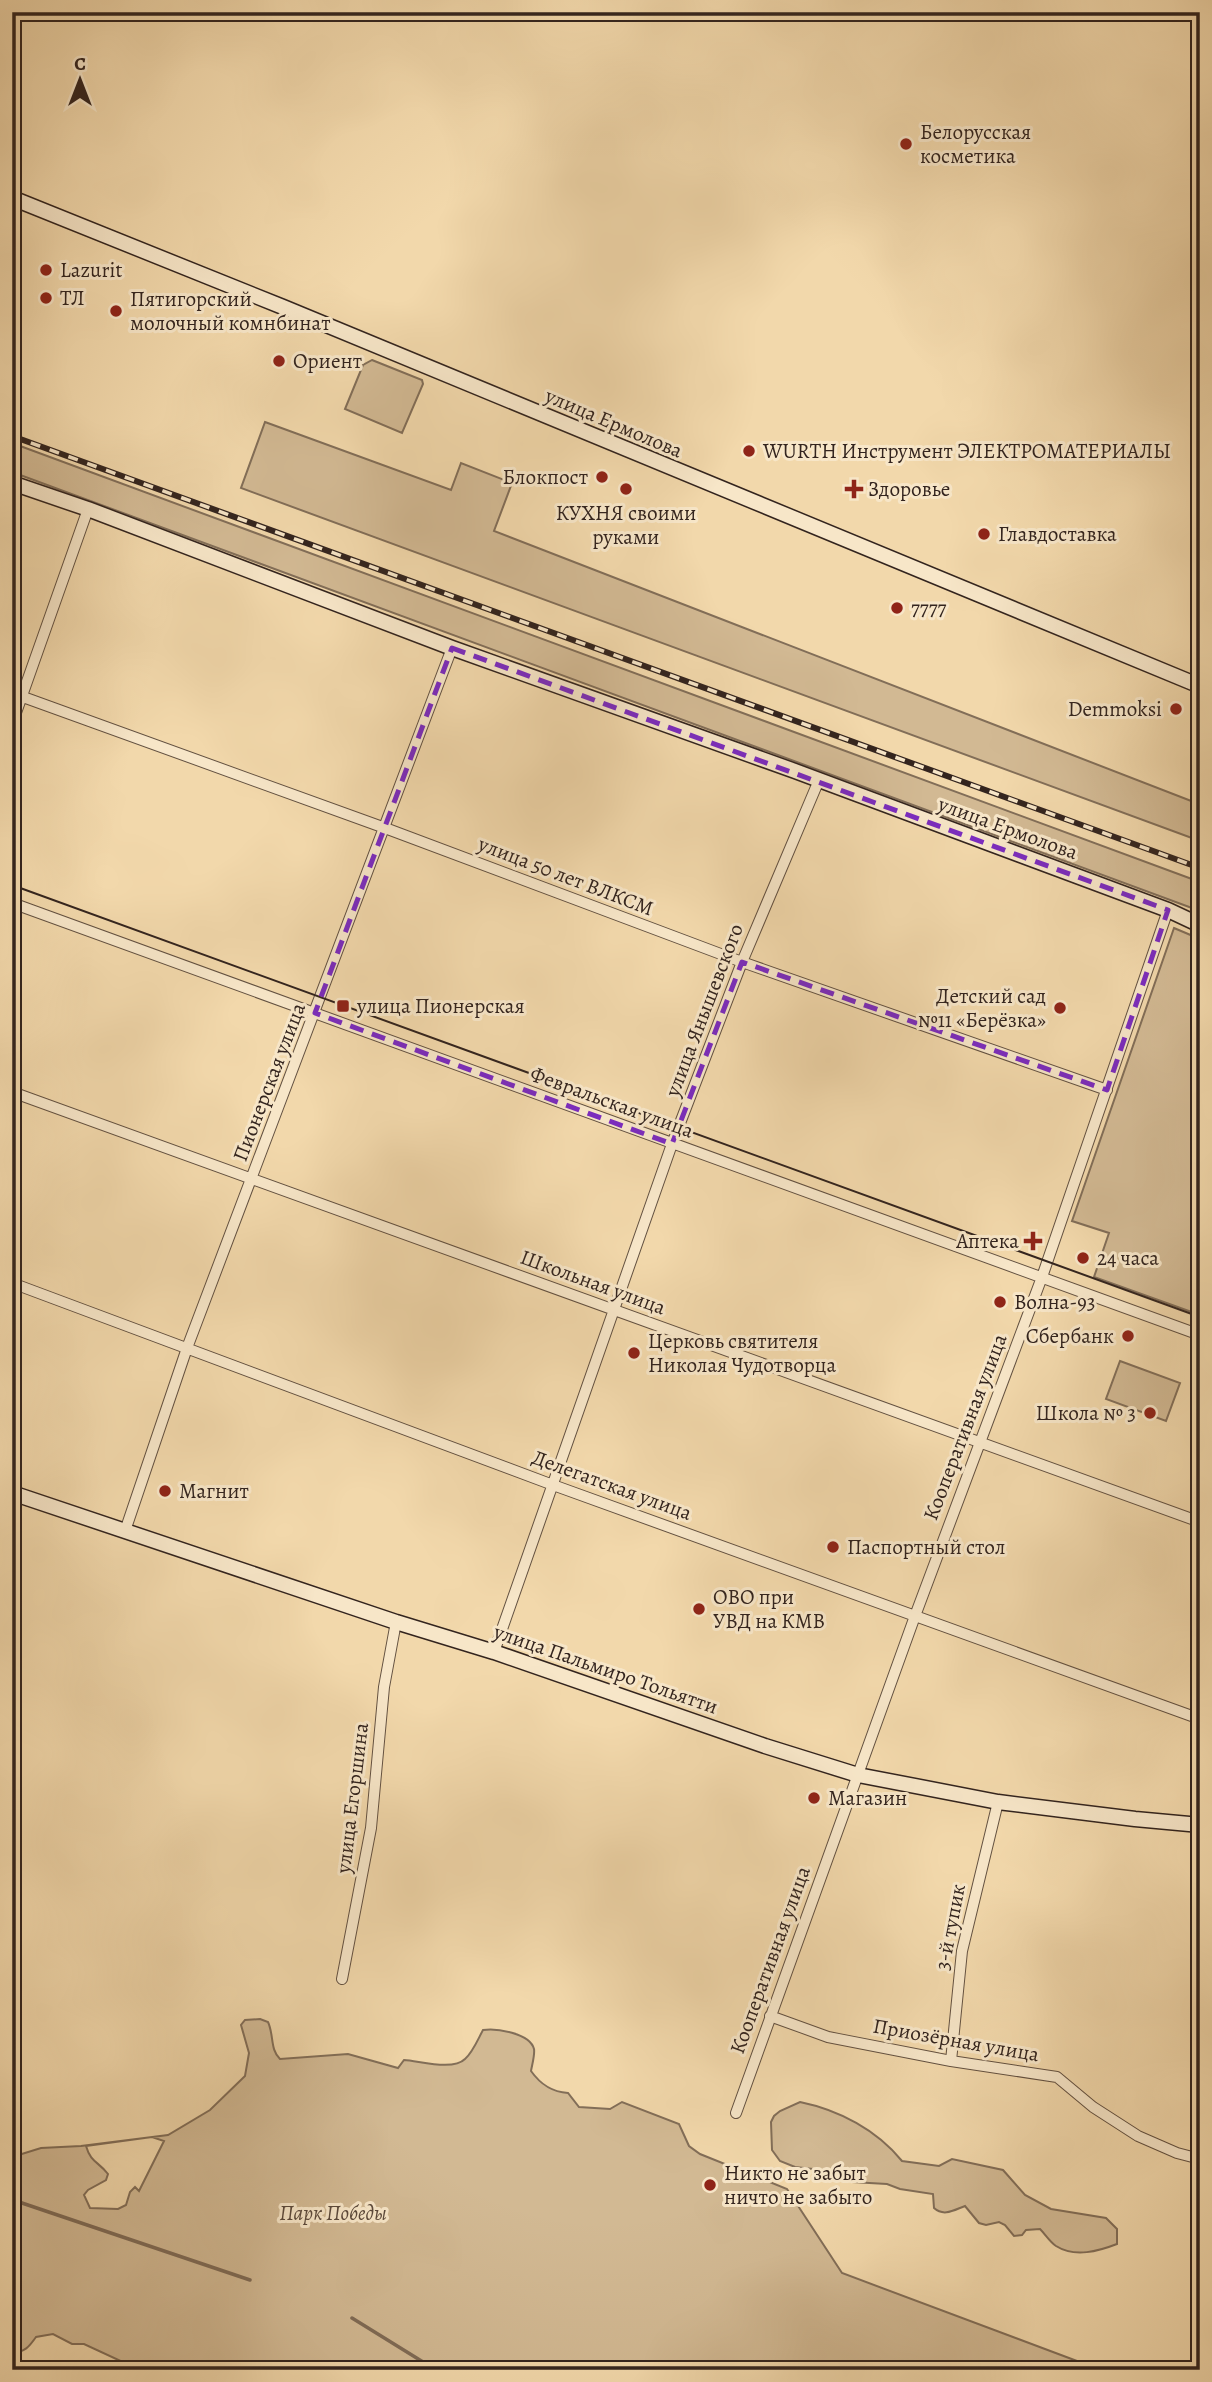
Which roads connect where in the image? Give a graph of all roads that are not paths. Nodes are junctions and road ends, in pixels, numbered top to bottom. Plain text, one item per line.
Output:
1 (12, 198) edge
2 (12, 482) edge
3 (89, 509) junction
4 (452, 648) junction
5 (1200, 686) edge
6 (17, 695) edge
7 (12, 724) edge
8 (819, 780) junction
9 (385, 828) junction
10 (12, 903) edge
11 (1168, 910) junction
12 (1200, 925) edge
13 (742, 962) junction
14 (315, 1013) junction
15 (1107, 1090) junction
16 (12, 1092) edge
17 (672, 1144) junction
18 (252, 1180) junction
19 (1042, 1277) junction
20 (12, 1283) edge
21 (615, 1311) junction
22 (1200, 1335) edge
23 (187, 1348) junction
24 (979, 1444) junction
25 (553, 1485) junction
26 (12, 1493) edge
27 (1200, 1522) edge
28 (125, 1531) junction
29 (915, 1616) junction
30 (396, 1622) junction
31 (494, 1652) junction
32 (1200, 1719) edge
33 (858, 1775) junction
34 (998, 1802) junction
35 (1200, 1825) edge
36 (342, 1979) dead end
37 (770, 2016) junction
38 (951, 2061) junction
39 (736, 2113) dead end
40 (1200, 2159) edge

1 - 5 street, улица Ермолова
2 - 3 street, улица Ермолова
3 - 4 street, улица Ермолова
3 - 6 street
4 - 8 street, улица Ермолова
4 - 9 street, Пионерская улица
6 - 7 street
6 - 9 street, улица 50 лет ВЛКСМ
8 - 11 street, улица Ермолова
8 - 13 street, улица Янышевского
9 - 13 street, улица 50 лет ВЛКСМ
9 - 14 street, Пионерская улица
10 - 14 street, Февральская улица
11 - 12 street, улица Ермолова
11 - 15 street, Кооперативная улица
13 - 15 street, улица 50 лет ВЛКСМ
13 - 17 street, улица Янышевского
14 - 17 street, Февральская улица
14 - 18 street, Пионерская улица
15 - 19 street, Кооперативная улица
16 - 18 street, Школьная улица
17 - 19 street, Февральская улица
17 - 21 street, улица Янышевского
18 - 21 street, Школьная улица
18 - 23 street, Пионерская улица
19 - 22 street, Февральская улица
19 - 24 street, Кооперативная улица
20 - 23 street, Делегатская улица
21 - 24 street, Школьная улица
21 - 25 street, улица Янышевского
23 - 25 street, Делегатская улица
23 - 28 street, Пионерская улица
24 - 27 street, Школьная улица
24 - 29 street, Кооперативная улица
25 - 29 street, Делегатская улица
25 - 31 street, улица Янышевского
26 - 28 street, улица Пальмиро Тольятти
28 - 30 street, улица Пальмиро Тольятти
29 - 32 street, Делегатская улица
29 - 33 street, Кооперативная улица
30 - 31 street, улица Пальмиро Тольятти
30 - 36 street, улица Егоршина
31 - 33 street, улица Пальмиро Тольятти
33 - 34 street, улица Пальмиро Тольятти
33 - 37 street, Кооперативная улица
34 - 35 street, улица Пальмиро Тольятти
34 - 38 street, 3-й тупик
37 - 38 street, Приозёрная улица
37 - 39 street, Кооперативная улица
38 - 40 street, Приозёрная улица

